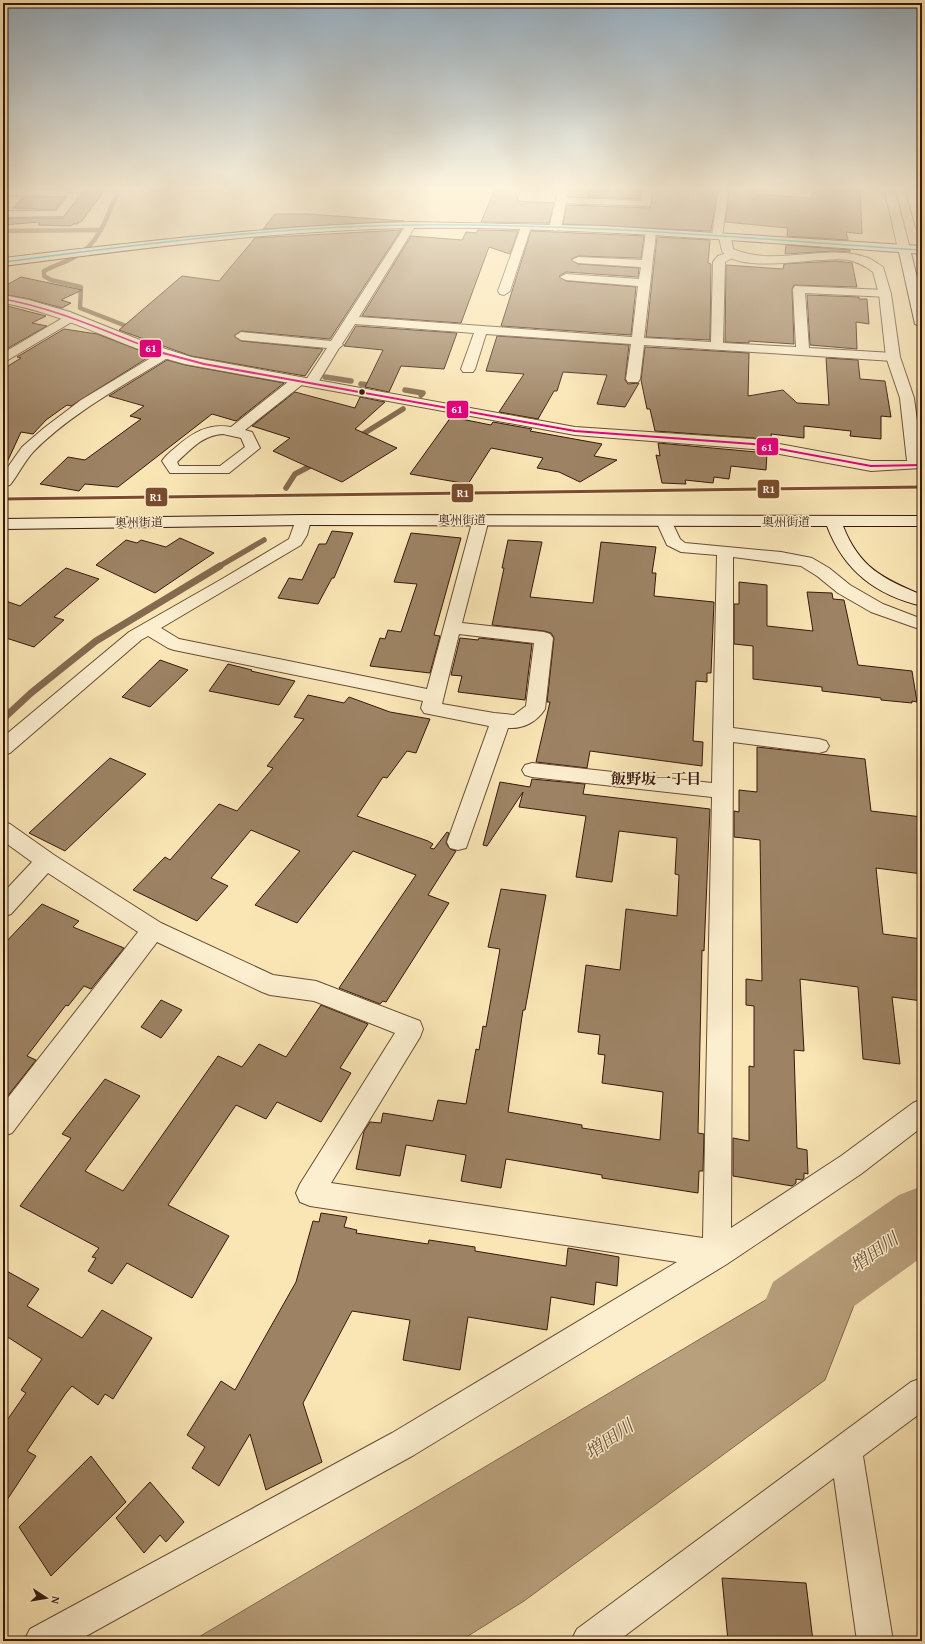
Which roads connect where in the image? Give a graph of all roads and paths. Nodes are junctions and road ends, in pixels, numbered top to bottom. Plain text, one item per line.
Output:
1 (387, 264) edge
2 (513, 264) edge
3 (642, 264) edge
4 (647, 264) joint
5 (719, 264) edge
6 (870, 264) edge
7 (908, 264) edge
8 (566, 277) dead end
9 (645, 282) junction
10 (504, 291) dead end
11 (885, 294) junction
12 (3, 299) edge
13 (71, 317) junction
14 (351, 320) junction
15 (922, 324) edge
16 (481, 330) junction
17 (240, 336) dead end
18 (638, 341) junction
19 (337, 345) junction
20 (717, 346) junction
21 (803, 352) junction
22 (164, 354) junction
23 (893, 357) junction
24 (3, 359) edge
25 (468, 369) dead end
26 (633, 379) dead end
27 (304, 382) junction
28 (234, 432) junction
29 (918, 465) edge
30 (5, 482) dead end
31 (481, 519) junction
32 (303, 520) junction
33 (664, 521) junction
34 (833, 521) junction
35 (922, 521) edge
36 (3, 524) edge
37 (725, 552) junction
38 (922, 601) edge
39 (922, 625) edge
40 (148, 628) junction
41 (453, 628) junction
42 (434, 696) junction
43 (501, 720) junction
44 (723, 734) junction
45 (818, 746) dead end
46 (3, 748) edge
47 (532, 770) dead end
48 (722, 791) junction
49 (3, 830) edge
50 (458, 842) dead end
51 (46, 861) junction
52 (3, 908) edge
53 (153, 930) junction
54 (922, 1111) edge
55 (3, 1124) edge
56 (717, 1254) junction
57 (922, 1393) edge
58 (846, 1449) junction
59 (42, 1641) edge
60 (589, 1641) edge
61 (875, 1641) edge

1 - 14 street
2 - 10 street
3 - 4 street
4 - 9 street
5 - 20 street
6 - 11 main road
7 - 15 main road
8 - 9 street
9 - 18 street
11 - 21 street
11 - 23 main road
12 - 13 main road
13 - 22 main road
13 - 24 street
14 - 16 street
14 - 19 street
16 - 18 street
16 - 25 street
17 - 19 street
18 - 20 street
18 - 26 street
19 - 27 street
20 - 21 street
21 - 23 street
22 - 27 main road
22 - 30 street
23 - 29 main road
27 - 28 street
27 - 29 main road
28 - 28 street
31 - 32 main road, 奥州街道
31 - 33 main road, 奥州街道
31 - 41 street
32 - 36 main road, 奥州街道
32 - 40 street
33 - 34 main road, 奥州街道
33 - 37 street
34 - 35 main road, 奥州街道
34 - 38 main road
37 - 39 street
37 - 44 street
40 - 42 street
40 - 46 street
41 - 42 street
41 - 43 street
42 - 43 street
43 - 50 street
44 - 45 street
44 - 48 street
47 - 48 street
48 - 56 street
49 - 51 street
51 - 52 street
51 - 53 street
53 - 55 street
53 - 56 street
54 - 56 street
56 - 59 street
57 - 58 street
58 - 60 street
58 - 61 street

